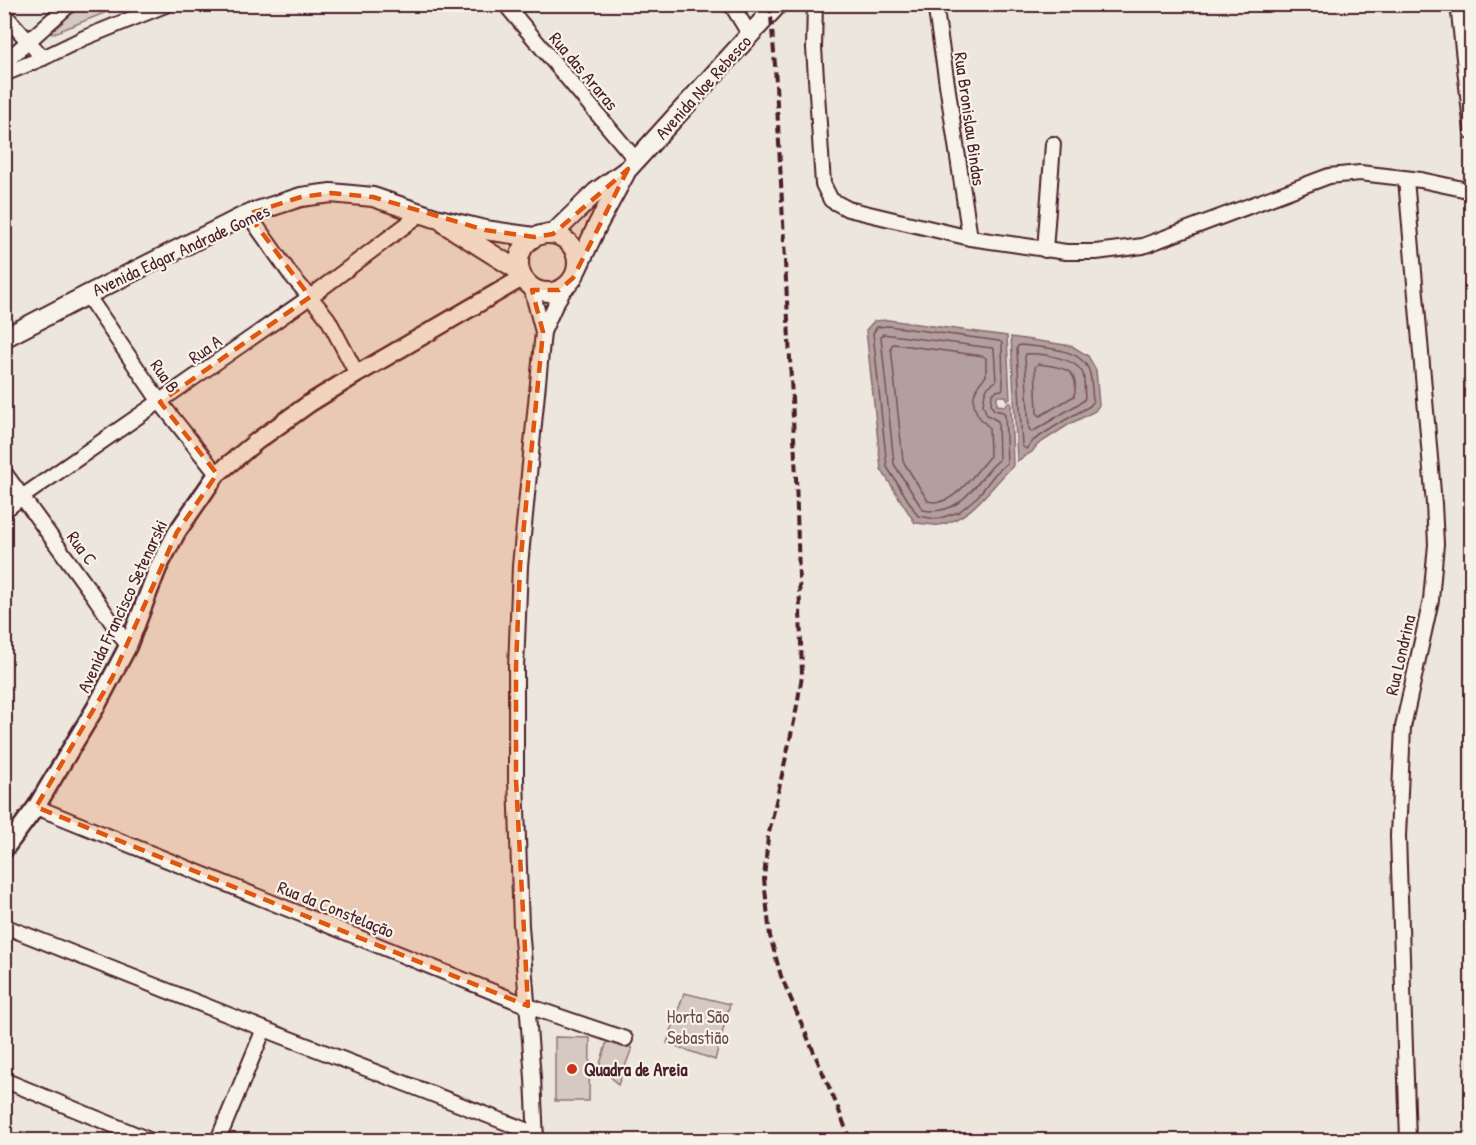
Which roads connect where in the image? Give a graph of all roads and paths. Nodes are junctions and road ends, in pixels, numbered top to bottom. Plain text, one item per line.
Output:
1 (70, 4) edge
2 (168, 4) edge
3 (505, 4) edge
4 (731, 4) edge
5 (778, 4) edge
6 (815, 4) edge
7 (935, 4) edge
8 (1458, 4) edge
9 (4, 14) edge
10 (750, 35) junction
11 (28, 41) junction
12 (43, 58) junction
13 (4, 63) edge
14 (4, 74) edge
15 (1468, 77) edge
16 (1472, 132) edge
17 (1053, 144) dead end
18 (632, 164) junction
19 (1406, 179) junction
20 (1472, 191) edge
21 (249, 214) junction
22 (428, 215) junction
23 (553, 234) junction
24 (534, 237) junction
25 (970, 238) junction
26 (1045, 250) junction
27 (577, 269) junction
28 (524, 279) junction
29 (567, 285) junction
30 (87, 295) junction
31 (310, 297) junction
32 (543, 332) junction
33 (4, 338) edge
34 (357, 374) junction
35 (160, 402) junction
36 (4, 472) edge
37 (217, 474) junction
38 (22, 497) junction
39 (4, 511) edge
40 (128, 646) junction
41 (36, 807) junction
42 (4, 850) edge
43 (4, 926) edge
44 (528, 1006) junction
45 (264, 1029) junction
46 (625, 1039) dead end
47 (4, 1080) edge
48 (536, 1137) edge
49 (149, 1140) edge
50 (218, 1140) edge
51 (1408, 1140) edge

1 - 11 street
2 - 12 street
3 - 18 street, Rua das Araras
4 - 10 street
5 - 10 main road, Avenida Noe Rebesco
6 - 25 street
7 - 25 street, Rua Bronislau Bindas
8 - 15 street
9 - 11 street
10 - 18 main road, Avenida Noe Rebesco
11 - 12 street
11 - 13 street
12 - 14 street
15 - 16 street
17 - 26 street
18 - 23 main road, Avenida Noe Rebesco
18 - 27 main road, Avenida Noe Rebesco
19 - 20 street
19 - 26 street
19 - 51 street, Rua Londrina
21 - 22 main road, Avenida Edgar Andrade Gomes
21 - 30 main road, Avenida Edgar Andrade Gomes
21 - 31 street
22 - 24 main road, Avenida Edgar Andrade Gomes
22 - 28 main road, Avenida Edgar Andrade Gomes
22 - 31 street, Rua A
23 - 24 main road
23 - 27 main road
24 - 28 main road
25 - 26 street
27 - 29 main road
28 - 29 main road
28 - 32 street
28 - 34 street, Avenida Francisco Setenarski
29 - 32 street
30 - 33 main road, Avenida Edgar Andrade Gomes
30 - 35 street, Rua B
31 - 34 street
31 - 35 street, Rua A
32 - 44 street
34 - 37 street, Avenida Francisco Setenarski
35 - 37 street, Rua B
35 - 38 street, Rua A
36 - 38 street, Rua C
37 - 40 street, Avenida Francisco Setenarski
38 - 39 street, Rua A
38 - 40 street, Rua C
40 - 41 street, Avenida Francisco Setenarski
41 - 42 street, Avenida Francisco Setenarski
41 - 44 street, Rua da Constelação
43 - 45 street
44 - 46 street, Rua da Constelação
44 - 48 street
45 - 48 street
45 - 50 street
47 - 49 street

